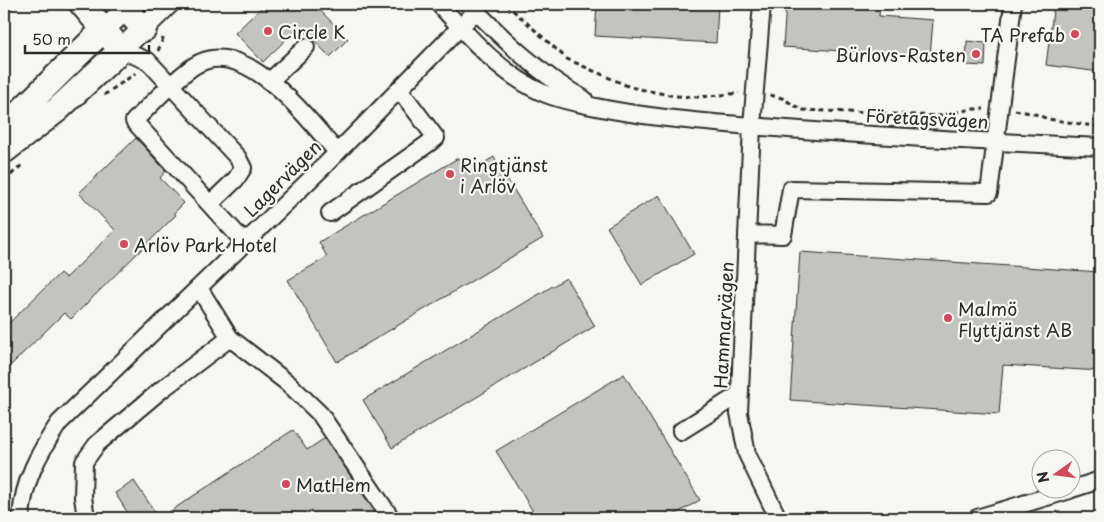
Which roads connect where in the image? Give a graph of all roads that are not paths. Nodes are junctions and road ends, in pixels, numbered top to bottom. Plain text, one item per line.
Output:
1 (82, 4) edge
2 (168, 4) edge
3 (439, 4) edge
4 (762, 4) edge
5 (1013, 4) edge
6 (126, 5) edge
7 (472, 7) edge
8 (144, 28) junction
9 (461, 29) junction
10 (103, 30) junction
11 (306, 47) dead end
12 (121, 50) junction
13 (271, 80) junction
14 (172, 86) junction
15 (398, 89) junction
16 (599, 107) junction
17 (752, 126) junction
18 (4, 128) edge
19 (994, 142) junction
20 (1100, 147) edge
21 (4, 151) edge
22 (337, 152) junction
23 (210, 204) junction
24 (330, 213) dead end
25 (747, 234) junction
26 (245, 243) junction
27 (199, 288) junction
28 (230, 338) junction
29 (740, 394) junction
30 (681, 431) dead end
31 (1100, 480) edge
32 (1082, 486) edge
33 (1035, 500) edge
34 (21, 518) edge
35 (86, 518) edge
36 (391, 518) edge
37 (778, 518) edge
38 (977, 518) edge

1 - 10 highway
2 - 8 main road
3 - 9 street, Företagsvägen
4 - 17 street
5 - 19 street
6 - 8 highway
6 - 10 main road
7 - 9 street, Lagervägen
7 - 16 street, Företagsvägen
8 - 12 main road
9 - 15 street, Lagervägen
9 - 16 street, Företagsvägen
10 - 12 highway
10 - 18 highway
11 - 13 street
12 - 14 street
12 - 21 highway
13 - 14 street
13 - 22 street
14 - 23 street
14 - 23 street
15 - 22 street, Lagervägen
15 - 24 street
16 - 17 street, Företagsvägen
17 - 19 street, Företagsvägen
17 - 25 street, Hammarvägen
19 - 20 street, Företagsvägen
19 - 25 street
22 - 26 street, Lagervägen
23 - 26 street
25 - 29 street, Hammarvägen
26 - 27 street, Lagervägen
27 - 28 street
27 - 34 street, Lagervägen
28 - 35 street
28 - 36 street
29 - 30 street
29 - 37 street, Hammarvägen
31 - 32 street
33 - 38 street

